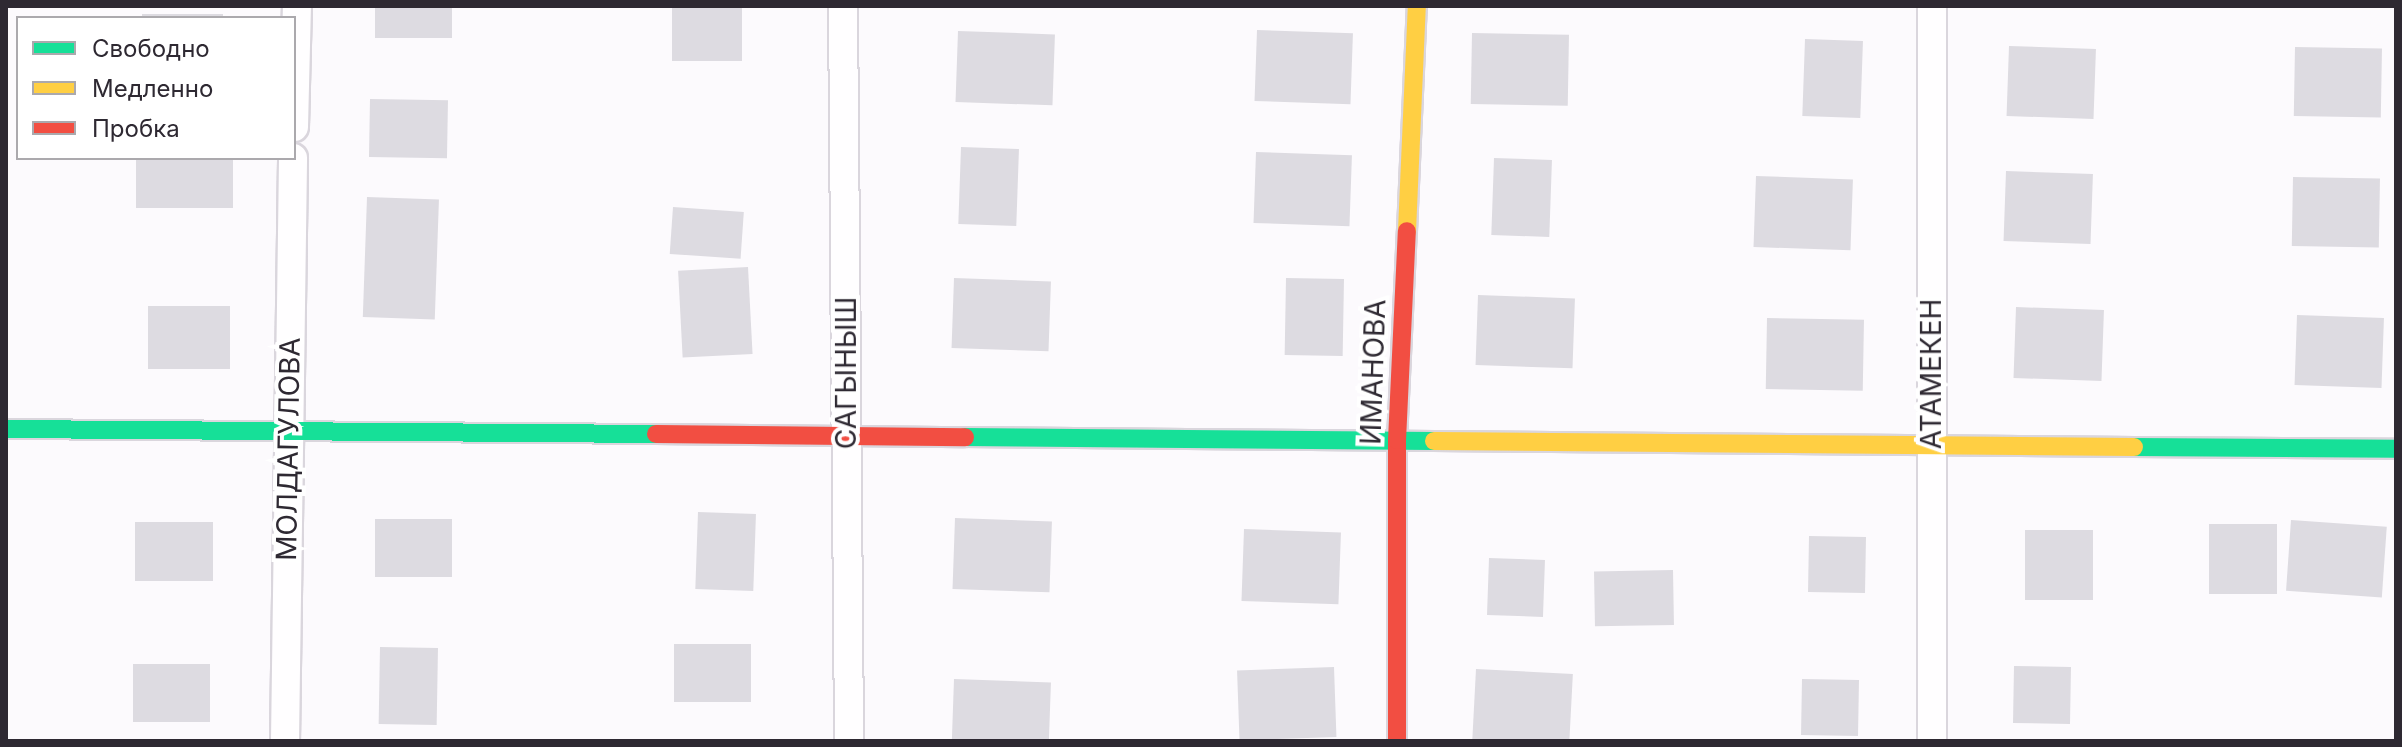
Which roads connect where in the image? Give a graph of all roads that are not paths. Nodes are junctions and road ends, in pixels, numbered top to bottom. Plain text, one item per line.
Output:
1 (297, 6) edge
2 (843, 6) edge
3 (1417, 6) edge
4 (1932, 6) edge
5 (296, 46) edge
6 (293, 160) edge
7 (6, 429) edge
8 (288, 432) junction
9 (847, 436) junction
10 (1397, 440) junction
11 (1931, 445) junction
12 (2396, 449) edge
13 (285, 741) edge
14 (849, 741) edge
15 (1397, 741) edge
16 (1932, 741) edge

1 - 5 street
2 - 9 street, САГЫНЫШ
3 - 10 street, ИМАНОВА
4 - 11 street, АТАМЕКЕН
6 - 8 street, МОЛДАГУЛОВА
7 - 8 street
8 - 9 street
8 - 13 street, МОЛДАГУЛОВА
9 - 10 street
9 - 14 street, САГЫНЫШ
10 - 11 street
10 - 15 street, ИМАНОВА
11 - 12 street
11 - 16 street, АТАМЕКЕН

